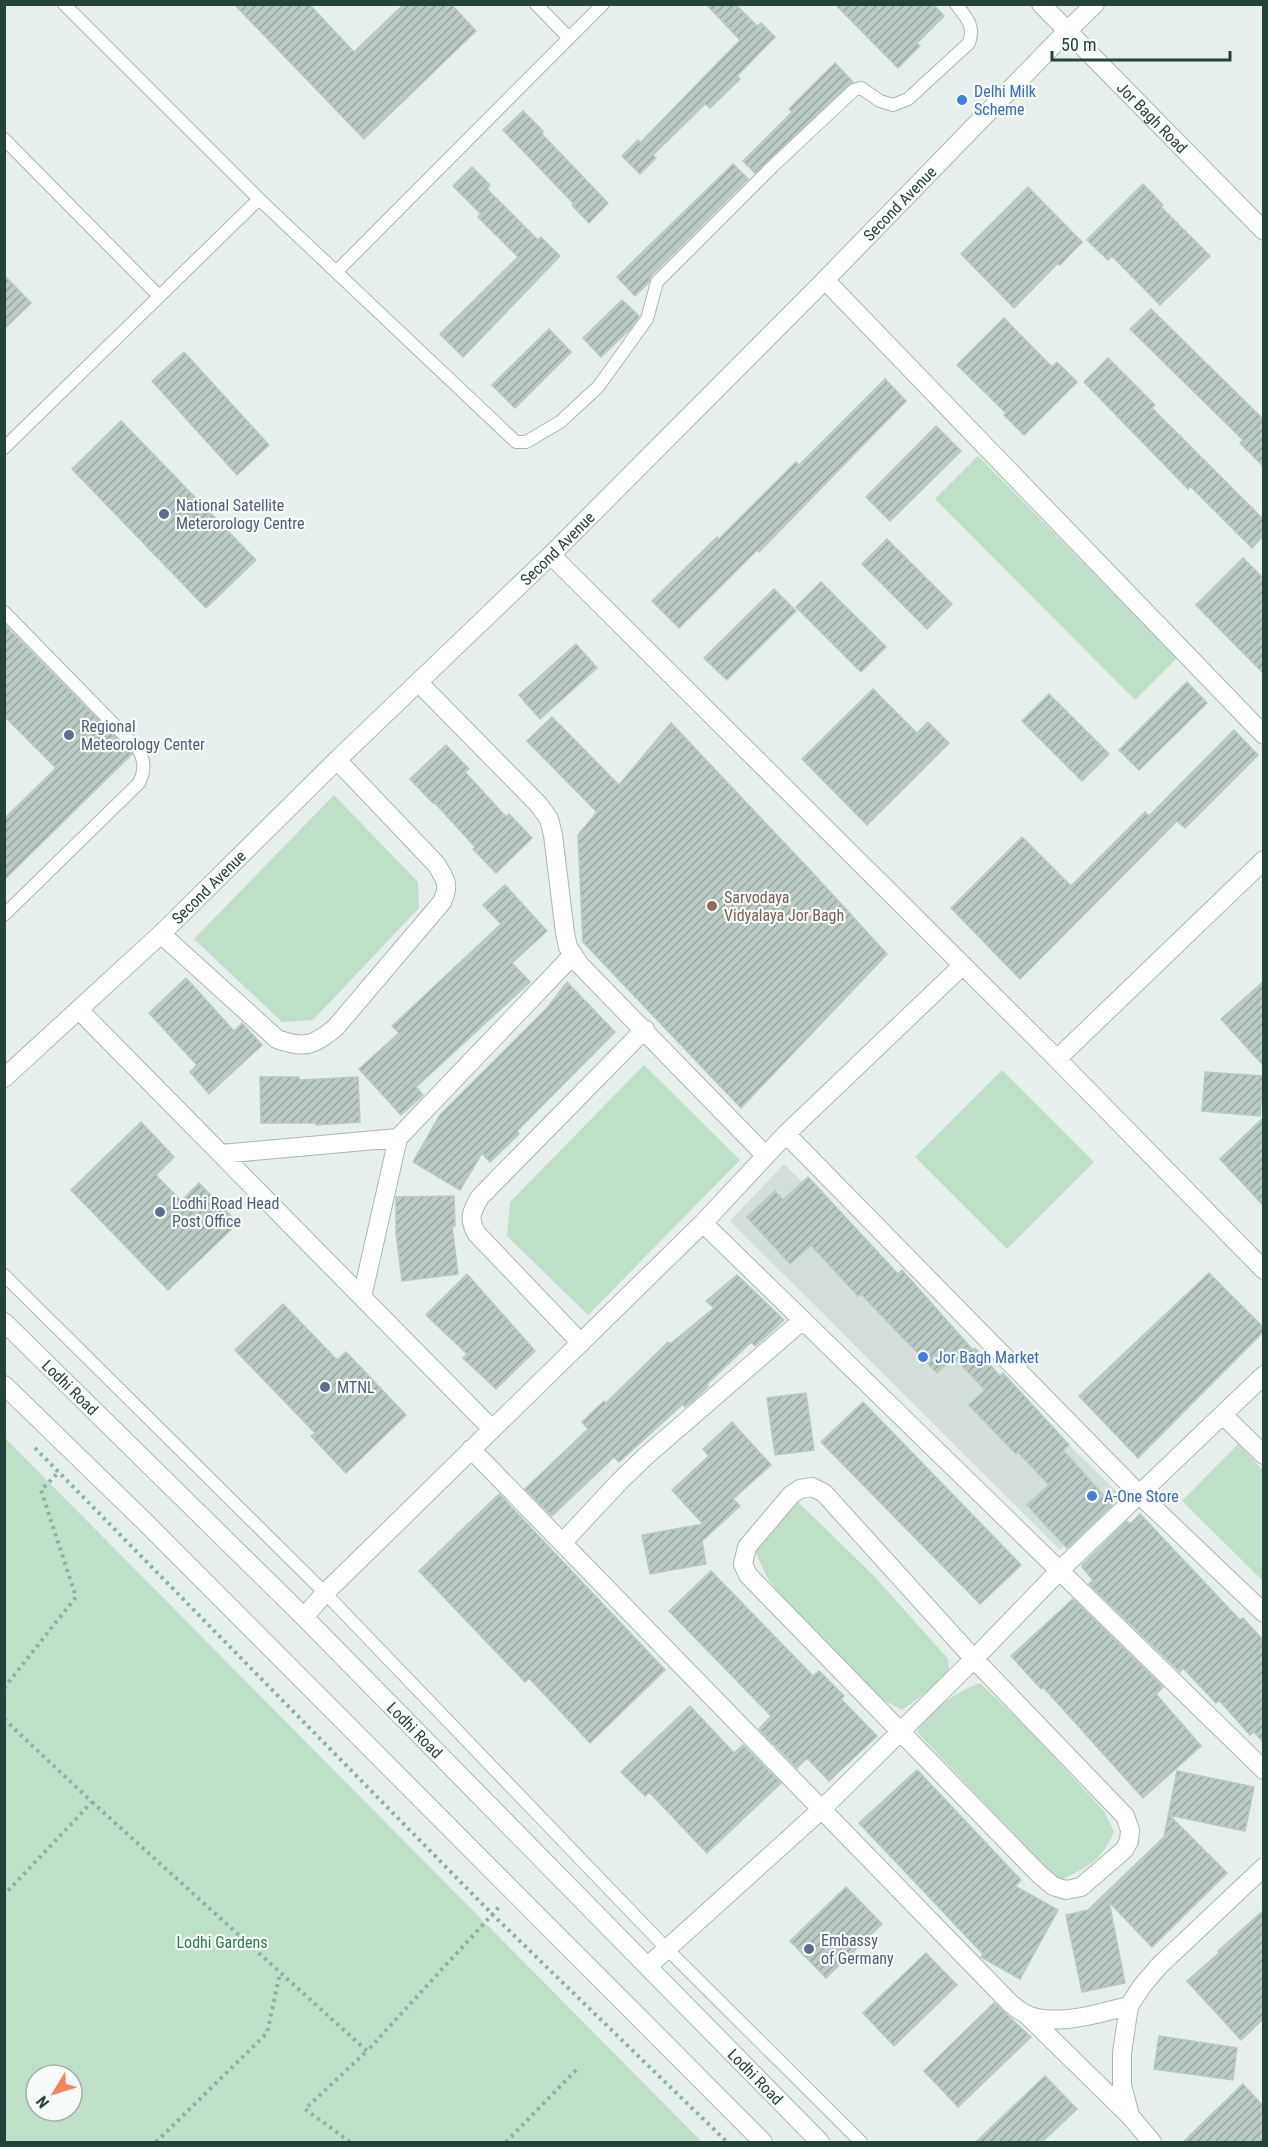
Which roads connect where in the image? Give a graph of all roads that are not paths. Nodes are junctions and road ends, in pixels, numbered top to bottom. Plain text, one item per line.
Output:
1 (64, 4) edge
2 (536, 4) edge
3 (603, 4) edge
4 (956, 4) edge
5 (1041, 4) edge
6 (1095, 4) edge
7 (1067, 31) junction
8 (569, 38) junction
9 (4, 139) edge
10 (259, 199) junction
11 (1263, 231) edge
12 (336, 272) junction
13 (825, 280) junction
14 (159, 296) junction
15 (4, 448) edge
16 (551, 555) junction
17 (4, 612) edge
18 (419, 683) junction
19 (1263, 735) edge
20 (337, 760) junction
21 (1263, 860) edge
22 (4, 915) edge
23 (161, 934) junction
24 (573, 955) junction
25 (963, 965) junction
26 (78, 1010) junction
27 (645, 1029) junction
28 (1057, 1059) junction
29 (4, 1078) edge
30 (786, 1134) junction
31 (398, 1138) junction
32 (220, 1154) junction
33 (766, 1156) junction
34 (703, 1223) junction
35 (1263, 1270) edge
36 (4, 1275) edge
37 (362, 1297) junction
38 (803, 1320) junction
39 (4, 1322) edge
40 (581, 1343) junction
41 (1263, 1376) edge
42 (4, 1385) edge
43 (1222, 1415) junction
44 (492, 1429) junction
45 (471, 1449) junction
46 (1263, 1455) edge
47 (1140, 1495) junction
48 (562, 1543) junction
49 (1060, 1570) junction
50 (325, 1593) junction
51 (1263, 1613) edge
52 (304, 1617) junction
53 (974, 1659) junction
54 (899, 1731) junction
55 (1263, 1770) edge
56 (822, 1809) junction
57 (1263, 1867) edge
58 (666, 1948) junction
59 (648, 1966) junction
60 (1129, 2006) junction
61 (1029, 2016) junction
62 (1130, 2116) junction
63 (763, 2142) edge
64 (820, 2142) edge
65 (861, 2142) edge
66 (1152, 2142) edge

1 - 10 lane
2 - 8 lane
3 - 8 lane
4 - 12 lane
5 - 7 street, Jor Bagh Road
6 - 7 street, Second Avenue
7 - 11 street, Jor Bagh Road
7 - 13 street, Second Avenue
8 - 12 lane
9 - 14 lane
10 - 12 lane
10 - 14 lane
13 - 16 street, Second Avenue
13 - 19 street
14 - 15 lane
16 - 18 street, Second Avenue
16 - 25 street
17 - 22 lane
18 - 20 street, Second Avenue
18 - 24 street
20 - 23 street, Second Avenue
20 - 23 street
21 - 28 street
23 - 26 street, Second Avenue
24 - 27 street
24 - 31 street
25 - 28 street
25 - 30 street
26 - 29 street, Second Avenue
26 - 32 street
27 - 33 street
27 - 40 street
28 - 35 street
30 - 33 street
30 - 47 street
31 - 32 street
31 - 37 street
32 - 37 street
33 - 34 street
34 - 38 street
34 - 40 street
36 - 50 lane
37 - 44 street
38 - 48 street
38 - 49 street
39 - 52 street, Lodhi Road
40 - 44 street
41 - 43 street
42 - 63 street
43 - 46 street
43 - 47 street
44 - 45 street
45 - 48 street
45 - 50 street
47 - 49 street
47 - 51 street
48 - 56 street
49 - 53 street
49 - 55 street
50 - 52 street
50 - 58 lane
52 - 59 street, Lodhi Road
53 - 54 street
53 - 54 street
53 - 54 street
54 - 56 street
56 - 58 street
56 - 61 street
57 - 60 street
58 - 59 street
58 - 65 lane
59 - 64 street, Lodhi Road
60 - 61 street
60 - 62 street
61 - 62 street
62 - 66 street

